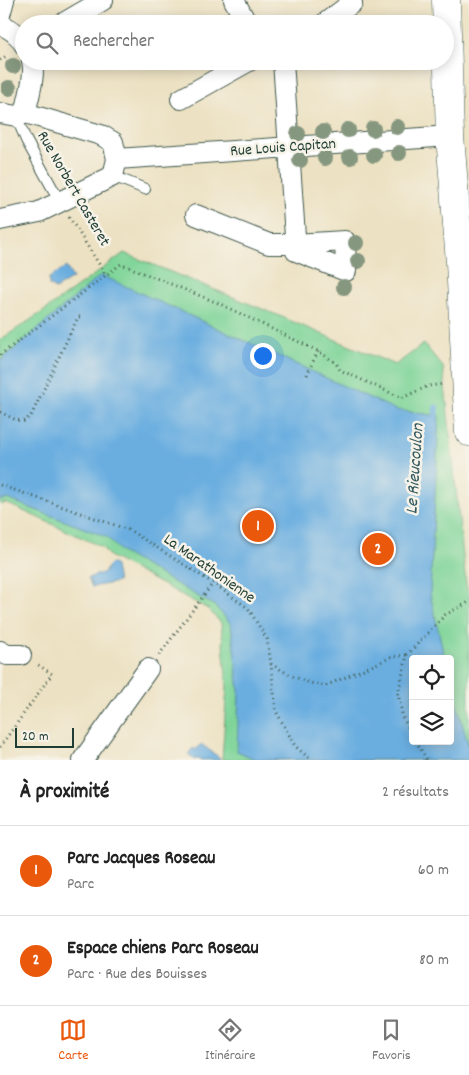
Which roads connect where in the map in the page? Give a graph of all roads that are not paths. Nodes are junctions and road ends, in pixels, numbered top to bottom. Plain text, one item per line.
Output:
1 (4, 0) edge
2 (103, 0) edge
3 (234, 0) edge
4 (446, 0) edge
5 (352, 2) edge
6 (0, 15) edge
7 (77, 15) edge
8 (242, 15) edge
9 (335, 15) edge
10 (446, 15) edge
11 (0, 24) edge
12 (15, 32) edge
13 (32, 70) edge
14 (233, 70) edge
15 (284, 70) edge
16 (448, 70) edge
17 (181, 99) dead end
18 (13, 114) edge
19 (450, 136) junction
20 (290, 147) junction
21 (115, 167) junction
22 (145, 189) dead end
23 (60, 202) junction
24 (196, 215) dead end
25 (0, 220) edge
26 (469, 432) edge
27 (0, 651) edge
28 (21, 655) road end
29 (148, 669) road end
30 (83, 760) edge

1 - 6 street
2 - 7 street
3 - 8 street
4 - 10 street
5 - 9 street
11 - 12 street
13 - 18 street
14 - 17 street
15 - 20 street
16 - 19 street
18 - 21 street
18 - 23 lane, Rue Norbert Casteret
19 - 20 street, Rue Louis Capitan
19 - 26 street
20 - 21 street, Rue Louis Capitan
20 - 24 street
21 - 22 lane
21 - 23 street, Rue Louis Capitan
23 - 25 street, Rue Louis Capitan
27 - 28 street
29 - 30 street

